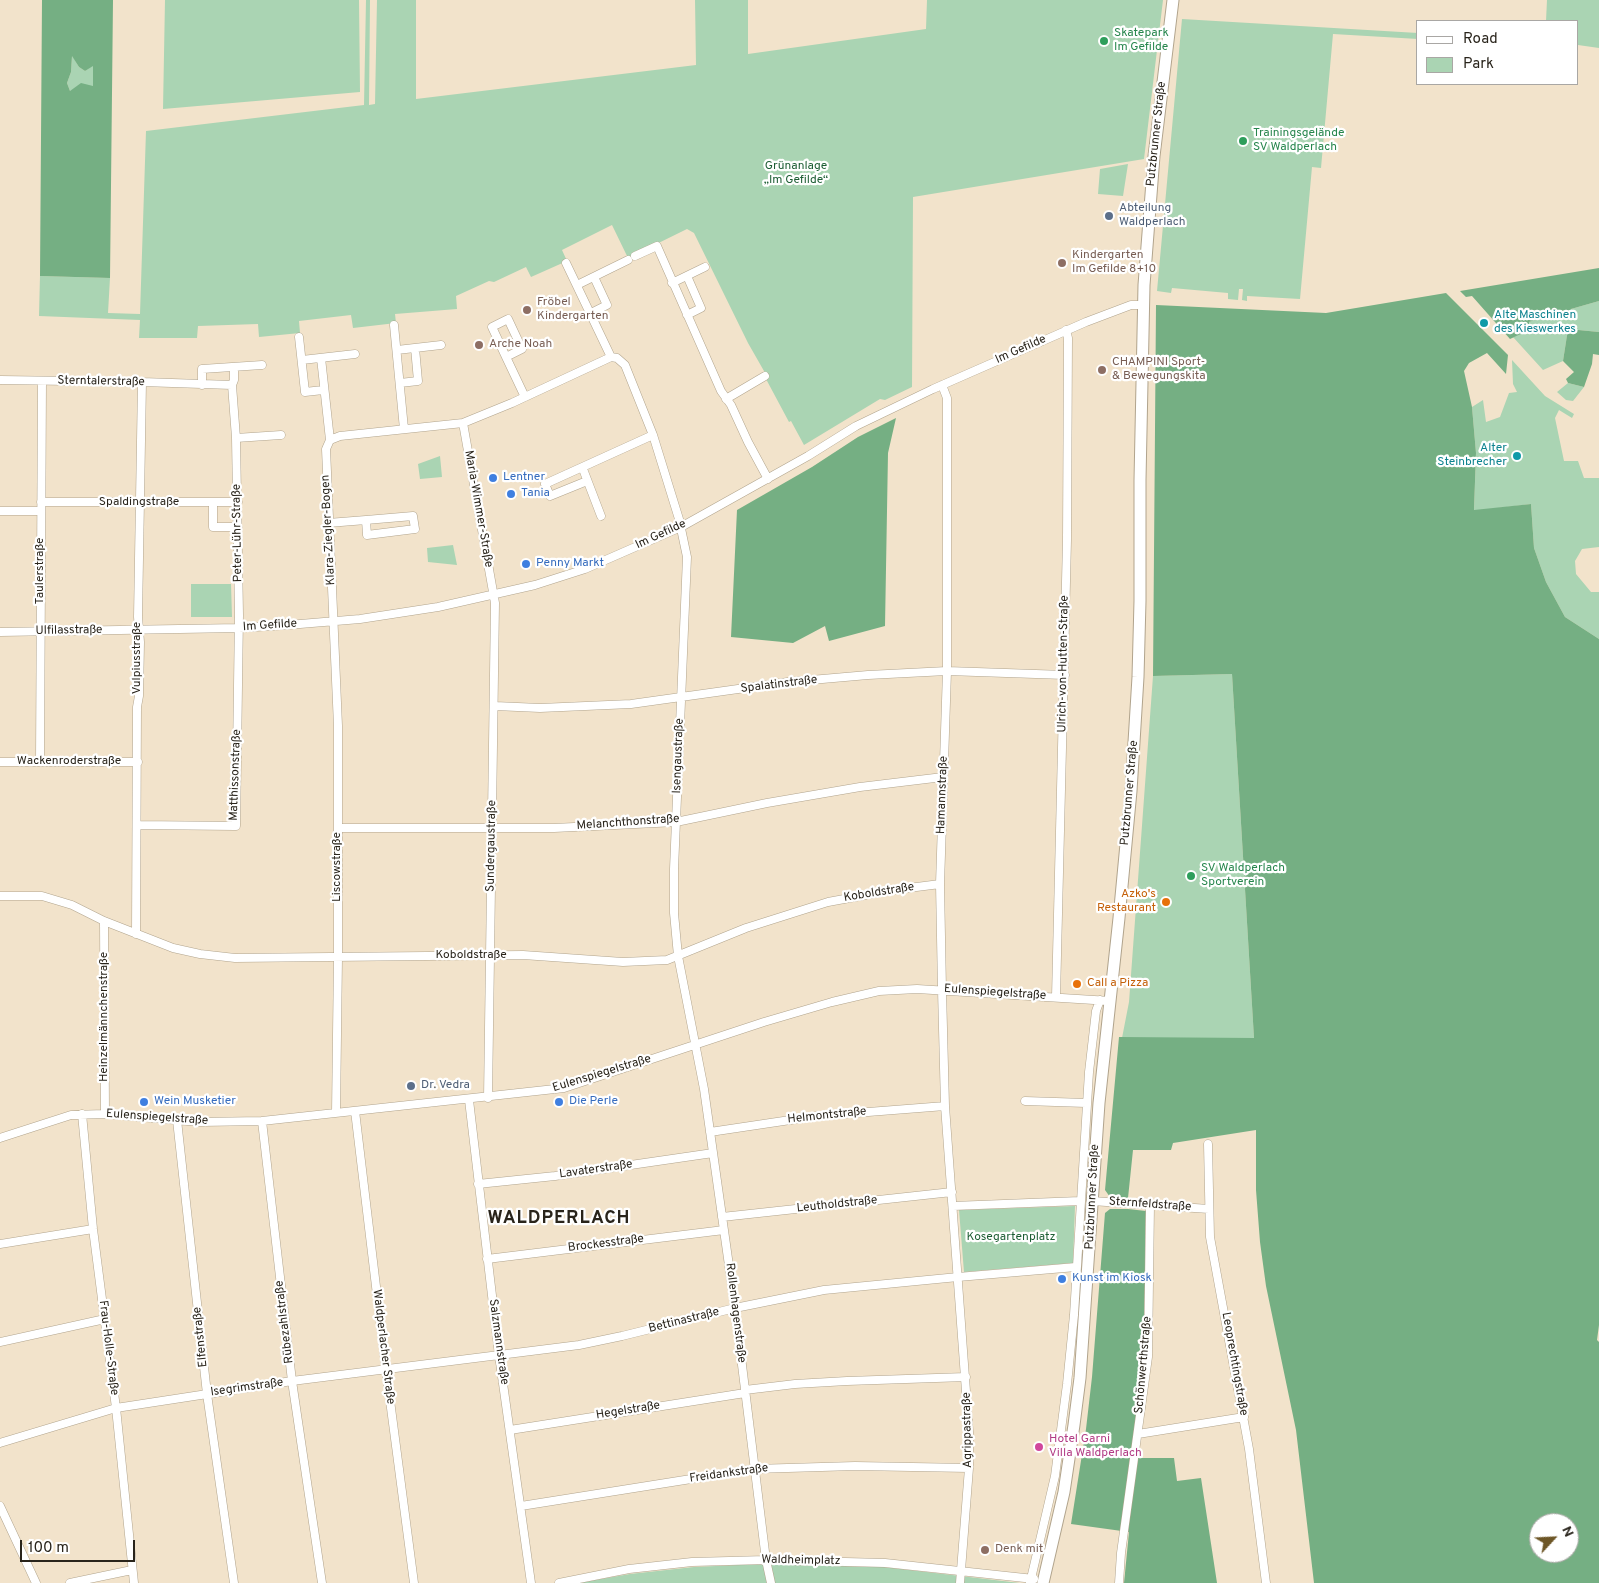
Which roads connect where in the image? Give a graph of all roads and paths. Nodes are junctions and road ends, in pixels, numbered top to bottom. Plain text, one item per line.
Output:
1 (1174, 0) edge
2 (566, 263) dead end
3 (706, 267) dead end
4 (687, 276) junction
5 (594, 277) junction
6 (672, 283) junction
7 (577, 285) junction
8 (1143, 305) junction
9 (591, 313) junction
10 (687, 315) junction
11 (394, 325) dead end
12 (1066, 330) junction
13 (299, 337) dead end
14 (442, 345) dead end
15 (415, 348) junction
16 (397, 350) junction
17 (355, 354) dead end
18 (506, 357) junction
19 (611, 357) junction
20 (321, 358) junction
21 (302, 360) junction
22 (262, 365) dead end
23 (234, 367) junction
24 (765, 376) dead end
25 (0, 380) edge
26 (42, 381) junction
27 (142, 382) junction
28 (400, 383) junction
29 (202, 385) junction
30 (232, 385) junction
31 (942, 385) junction
32 (324, 390) junction
33 (525, 397) junction
34 (726, 398) junction
35 (463, 422) junction
36 (404, 430) junction
37 (281, 435) dead end
38 (653, 435) junction
39 (236, 438) junction
40 (330, 440) junction
41 (582, 468) junction
42 (768, 479) junction
43 (587, 481) junction
44 (238, 502) junction
45 (139, 503) junction
46 (213, 503) junction
47 (41, 507) junction
48 (0, 511) edge
49 (601, 516) dead end
50 (366, 520) junction
51 (328, 523) junction
52 (238, 527) junction
53 (681, 527) junction
54 (494, 595) junction
55 (334, 621) junction
56 (239, 628) junction
57 (139, 630) junction
58 (41, 631) junction
59 (0, 632) edge
60 (947, 671) junction
61 (1065, 675) junction
62 (681, 698) junction
63 (495, 706) junction
64 (40, 761) junction
65 (0, 762) edge
66 (138, 762) junction
67 (943, 777) junction
68 (676, 822) junction
69 (137, 824) junction
70 (338, 828) junction
71 (492, 828) junction
72 (940, 884) junction
73 (0, 896) edge
74 (104, 921) junction
75 (136, 934) junction
76 (490, 956) junction
77 (678, 956) junction
78 (338, 957) junction
79 (942, 990) junction
80 (1056, 997) junction
81 (1105, 1000) junction
82 (696, 1044) junction
83 (488, 1098) junction
84 (469, 1100) junction
85 (1025, 1101) dead end
86 (1086, 1103) junction
87 (945, 1106) junction
88 (355, 1111) junction
89 (336, 1113) junction
90 (82, 1114) junction
91 (105, 1114) junction
92 (178, 1120) junction
93 (262, 1121) junction
94 (710, 1132) junction
95 (0, 1138) edge
96 (1208, 1144) dead end
97 (713, 1153) junction
98 (478, 1184) junction
99 (952, 1192) junction
100 (1086, 1201) junction
101 (1150, 1205) junction
102 (953, 1206) junction
103 (1209, 1208) junction
104 (722, 1217) junction
105 (93, 1229) junction
106 (724, 1230) junction
107 (0, 1244) edge
108 (487, 1259) junction
109 (1076, 1268) junction
110 (958, 1277) junction
111 (735, 1308) junction
112 (105, 1319) junction
113 (0, 1342) edge
114 (499, 1355) junction
115 (386, 1370) junction
116 (966, 1376) junction
117 (292, 1381) junction
118 (745, 1392) junction
119 (207, 1394) junction
120 (116, 1408) junction
121 (1244, 1417) junction
122 (510, 1430) junction
123 (1138, 1434) junction
124 (0, 1443) edge
125 (754, 1468) junction
126 (969, 1468) junction
127 (0, 1506) edge
128 (521, 1506) junction
129 (766, 1560) junction
130 (132, 1570) junction
131 (960, 1572) junction
132 (1030, 1581) edge
133 (1043, 1582) edge
134 (36, 1583) edge
135 (70, 1583) edge
136 (134, 1583) edge
137 (234, 1583) edge
138 (322, 1583) edge
139 (414, 1583) edge
140 (531, 1583) edge
141 (559, 1583) edge
142 (771, 1583) edge
143 (960, 1583) edge
144 (1119, 1583) edge
145 (1266, 1583) edge

1 - 8 main road, Putzbrunner Straße
2 - 7 street
3 - 4 street
4 - 6 street
4 - 10 street
5 - 6 street
5 - 7 street
5 - 9 street
6 - 10 street
7 - 9 street
8 - 12 street, Im Gefilde
8 - 81 main road, Putzbrunner Straße
9 - 19 street
10 - 34 street
11 - 16 street
12 - 31 street, Im Gefilde
12 - 61 street, Ulrich-von-Hutten-Straße
13 - 21 street
14 - 15 street
15 - 16 street
15 - 28 street
16 - 28 street
17 - 20 street
18 - 18 street
18 - 33 street
19 - 33 street
19 - 38 street
20 - 21 street
20 - 32 street, Klara-Ziegler-Bogen
21 - 32 street
22 - 23 street
23 - 29 street
23 - 30 street
24 - 34 street
25 - 26 street, Sterntalerstraße
26 - 27 street, Sterntalerstraße
26 - 47 street, Taulerstraße
27 - 29 street, Sterntalerstraße
27 - 45 street, Vulpiusstraße
28 - 36 street
29 - 30 street, Sterntalerstraße
30 - 39 street, Peter-Lühr-Straße
31 - 42 street, Im Gefilde
31 - 60 street, Hamannstraße
32 - 40 street, Klara-Ziegler-Bogen
33 - 35 street
34 - 42 street
35 - 36 street
35 - 54 street, Maria-Wimmer-Straße
36 - 40 street
37 - 39 street
38 - 41 street
38 - 53 street, Isengaustraße
39 - 44 street, Peter-Lühr-Straße
40 - 51 street, Klara-Ziegler-Bogen
41 - 43 street
41 - 43 street
42 - 53 street, Im Gefilde
43 - 49 street
44 - 46 street, Spaldingstraße
44 - 52 street, Peter-Lühr-Straße
45 - 46 street, Spaldingstraße
45 - 47 street, Spaldingstraße
45 - 57 street, Vulpiusstraße
46 - 52 street
47 - 48 street, Spaldingstraße
47 - 58 street, Taulerstraße
50 - 50 street
50 - 51 street
51 - 55 street, Klara-Ziegler-Bogen
52 - 56 street, Peter-Lühr-Straße
53 - 54 street, Im Gefilde
53 - 62 street, Isengaustraße
54 - 55 street, Im Gefilde
54 - 63 street, Sundergaustraße
55 - 56 street, Im Gefilde
55 - 70 street, Liscowstraße
56 - 57 street, Im Gefilde
56 - 69 street, Matthissonstraße
57 - 58 street, Ulfilasstraße
57 - 66 street, Vulpiusstraße
58 - 59 street, Ulfilasstraße
58 - 64 street, Taulerstraße
60 - 61 street, Spalatinstraße
60 - 62 street, Spalatinstraße
60 - 67 street, Hamannstraße
61 - 80 street, Ulrich-von-Hutten-Straße
62 - 63 street, Spalatinstraße
62 - 68 street, Isengaustraße
63 - 71 street, Sundergaustraße
64 - 65 street, Wackenroderstraße
64 - 66 street, Wackenroderstraße
66 - 69 street, Vulpiusstraße
67 - 68 street, Melanchthonstraße
67 - 72 street, Hamannstraße
68 - 71 street, Melanchthonstraße
68 - 77 street, Isengaustraße
69 - 75 street, Vulpiusstraße
70 - 71 street, Melanchthonstraße
70 - 78 street, Liscowstraße
71 - 76 street, Sundergaustraße
72 - 77 street, Koboldstraße
72 - 79 street, Hamannstraße
73 - 74 street, Koboldstraße
74 - 75 street, Koboldstraße
74 - 91 street, Heinzelmännchenstraße
75 - 78 street, Koboldstraße
76 - 77 street, Koboldstraße
76 - 78 street, Koboldstraße
76 - 83 street, Sundergaustraße
77 - 82 street, Isengaustraße
78 - 89 street, Liscowstraße
79 - 80 street, Eulenspiegelstraße
79 - 82 street, Eulenspiegelstraße
79 - 87 street, Hamannstraße
80 - 81 street, Eulenspiegelstraße
81 - 86 street, Putzbrunner Straße
81 - 100 main road, Putzbrunner Straße
82 - 83 street, Eulenspiegelstraße
82 - 94 street, Rollenhagenstraße
83 - 84 street, Eulenspiegelstraße
84 - 88 street, Eulenspiegelstraße
84 - 98 street, Salzmannstraße
85 - 86 street
86 - 100 street, Putzbrunner Straße
87 - 94 street, Helmontstraße
87 - 99 street, Hamannstraße
88 - 89 street, Eulenspiegelstraße
88 - 115 street, Waldperlacher Straße
89 - 93 street, Eulenspiegelstraße
90 - 91 street, Eulenspiegelstraße
90 - 95 street, Eulenspiegelstraße
90 - 105 street, Frau-Holle-Straße
91 - 92 street, Eulenspiegelstraße
92 - 93 street, Eulenspiegelstraße
92 - 119 street, Elfenstraße
93 - 117 street, Rübezahlstraße
94 - 97 street, Rollenhagenstraße
96 - 103 street, Leoprechtingstraße
97 - 98 street, Lavaterstraße
97 - 104 street, Rollenhagenstraße
98 - 108 street, Salzmannstraße
99 - 102 street, Hamannstraße
99 - 104 street, Leutholdstraße
100 - 101 street, Sternfeldstraße
100 - 102 street
100 - 109 street, Putzbrunner Straße
100 - 133 main road, Putzbrunner Straße
101 - 103 street, Sternfeldstraße
101 - 123 street, Schönwerthstraße
102 - 110 street
103 - 121 street, Leoprechtingstraße
104 - 106 street, Rollenhagenstraße
105 - 107 street
105 - 112 street, Frau-Holle-Straße
106 - 108 street, Brockesstraße
106 - 111 street, Rollenhagenstraße
108 - 114 street, Salzmannstraße
109 - 110 street
109 - 132 street, Putzbrunner Straße
110 - 111 street, Bettinastraße
110 - 116 street, Agrippastraße
111 - 114 street, Bettinastraße
111 - 118 street, Rollenhagenstraße
112 - 113 street
112 - 120 street, Frau-Holle-Straße
114 - 115 street, Isegrimstraße
114 - 122 street, Salzmannstraße
115 - 117 street, Isegrimstraße
115 - 139 street, Waldperlacher Straße
116 - 118 street, Hegelstraße
116 - 126 street, Agrippastraße
117 - 119 street, Isegrimstraße
117 - 138 street, Rübezahlstraße
118 - 122 street, Hegelstraße
118 - 125 street, Rollenhagenstraße
119 - 120 street, Isegrimstraße
119 - 137 street, Elfenstraße
120 - 124 street, Isegrimstraße
120 - 130 street, Frau-Holle-Straße
121 - 123 street
121 - 145 street, Leoprechtingstraße
122 - 128 street, Salzmannstraße
123 - 144 street, Schönwerthstraße
125 - 126 street, Freidankstraße
125 - 128 street, Freidankstraße
125 - 129 street, Rollenhagenstraße
126 - 131 street, Agrippastraße
127 - 134 street
128 - 140 street, Salzmannstraße
129 - 131 street, Waldheimplatz
129 - 141 street, Waldheimplatz
129 - 142 street, Rollenhagenstraße
130 - 135 street
130 - 136 street, Frau-Holle-Straße
131 - 132 street, Waldheimplatz
131 - 143 street, Agrippastraße
132 - 133 street, Waldheimplatz

